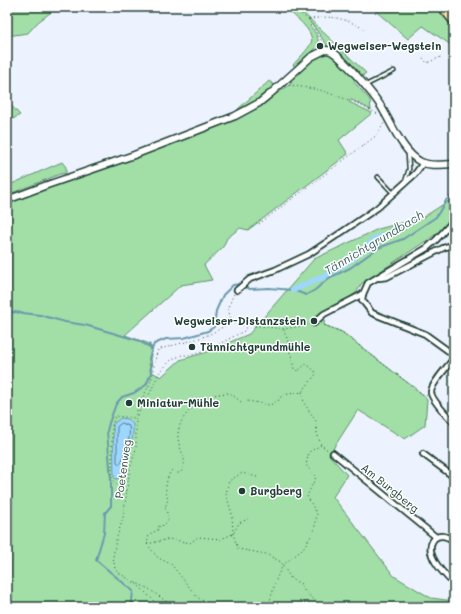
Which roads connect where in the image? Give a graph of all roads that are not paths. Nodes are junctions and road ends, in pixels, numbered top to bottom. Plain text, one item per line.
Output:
1 (442, 7) edge
2 (454, 22) edge
3 (394, 71) dead end
4 (366, 86) junction
5 (408, 151) junction
6 (423, 163) junction
7 (454, 164) edge
8 (378, 177) dead end
9 (405, 182) junction
10 (393, 194) junction
11 (7, 200) edge
12 (454, 220) edge
13 (454, 244) edge
14 (376, 278) junction
15 (237, 290) road end
16 (363, 294) junction
17 (314, 323) road end
18 (454, 357) edge
19 (454, 423) edge
20 (333, 454) road end
21 (423, 454) dead end
22 (454, 477) edge
23 (436, 537) junction
24 (454, 540) edge
25 (454, 584) edge

1 - 2 main road
3 - 4 lane
4 - 5 street
4 - 11 street
5 - 6 street
5 - 9 lane
6 - 7 street
6 - 9 street
8 - 10 lane
9 - 10 street
10 - 15 street
12 - 14 street
13 - 14 street
14 - 16 street
16 - 17 street
16 - 18 street
18 - 19 street
20 - 23 street, Am Burgberg
21 - 22 street
23 - 24 street
23 - 25 street

